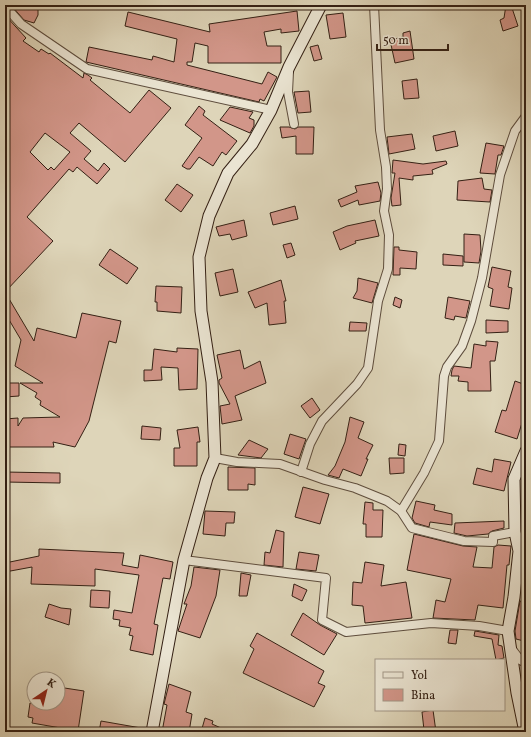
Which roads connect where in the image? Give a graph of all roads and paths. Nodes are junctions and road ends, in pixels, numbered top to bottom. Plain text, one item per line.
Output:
1 (320, 5) edge
2 (374, 5) edge
3 (5, 6) edge
4 (289, 67) junction
5 (271, 110) junction
6 (526, 116) edge
7 (294, 124) dead end
8 (526, 452) edge
9 (215, 458) junction
10 (301, 472) junction
11 (401, 511) junction
12 (515, 532) junction
13 (522, 553) edge
14 (184, 560) junction
15 (508, 632) junction
16 (511, 647) junction
17 (526, 663) edge
18 (152, 732) edge
19 (525, 732) edge

1 - 4 street
2 - 10 street
3 - 5 street
4 - 5 street
4 - 7 street
5 - 9 street
6 - 11 street
8 - 12 street
9 - 10 street
9 - 14 street
10 - 11 street
11 - 12 street
12 - 13 street
13 - 15 street
14 - 15 street
14 - 18 street
15 - 16 street
16 - 17 street
16 - 19 street

